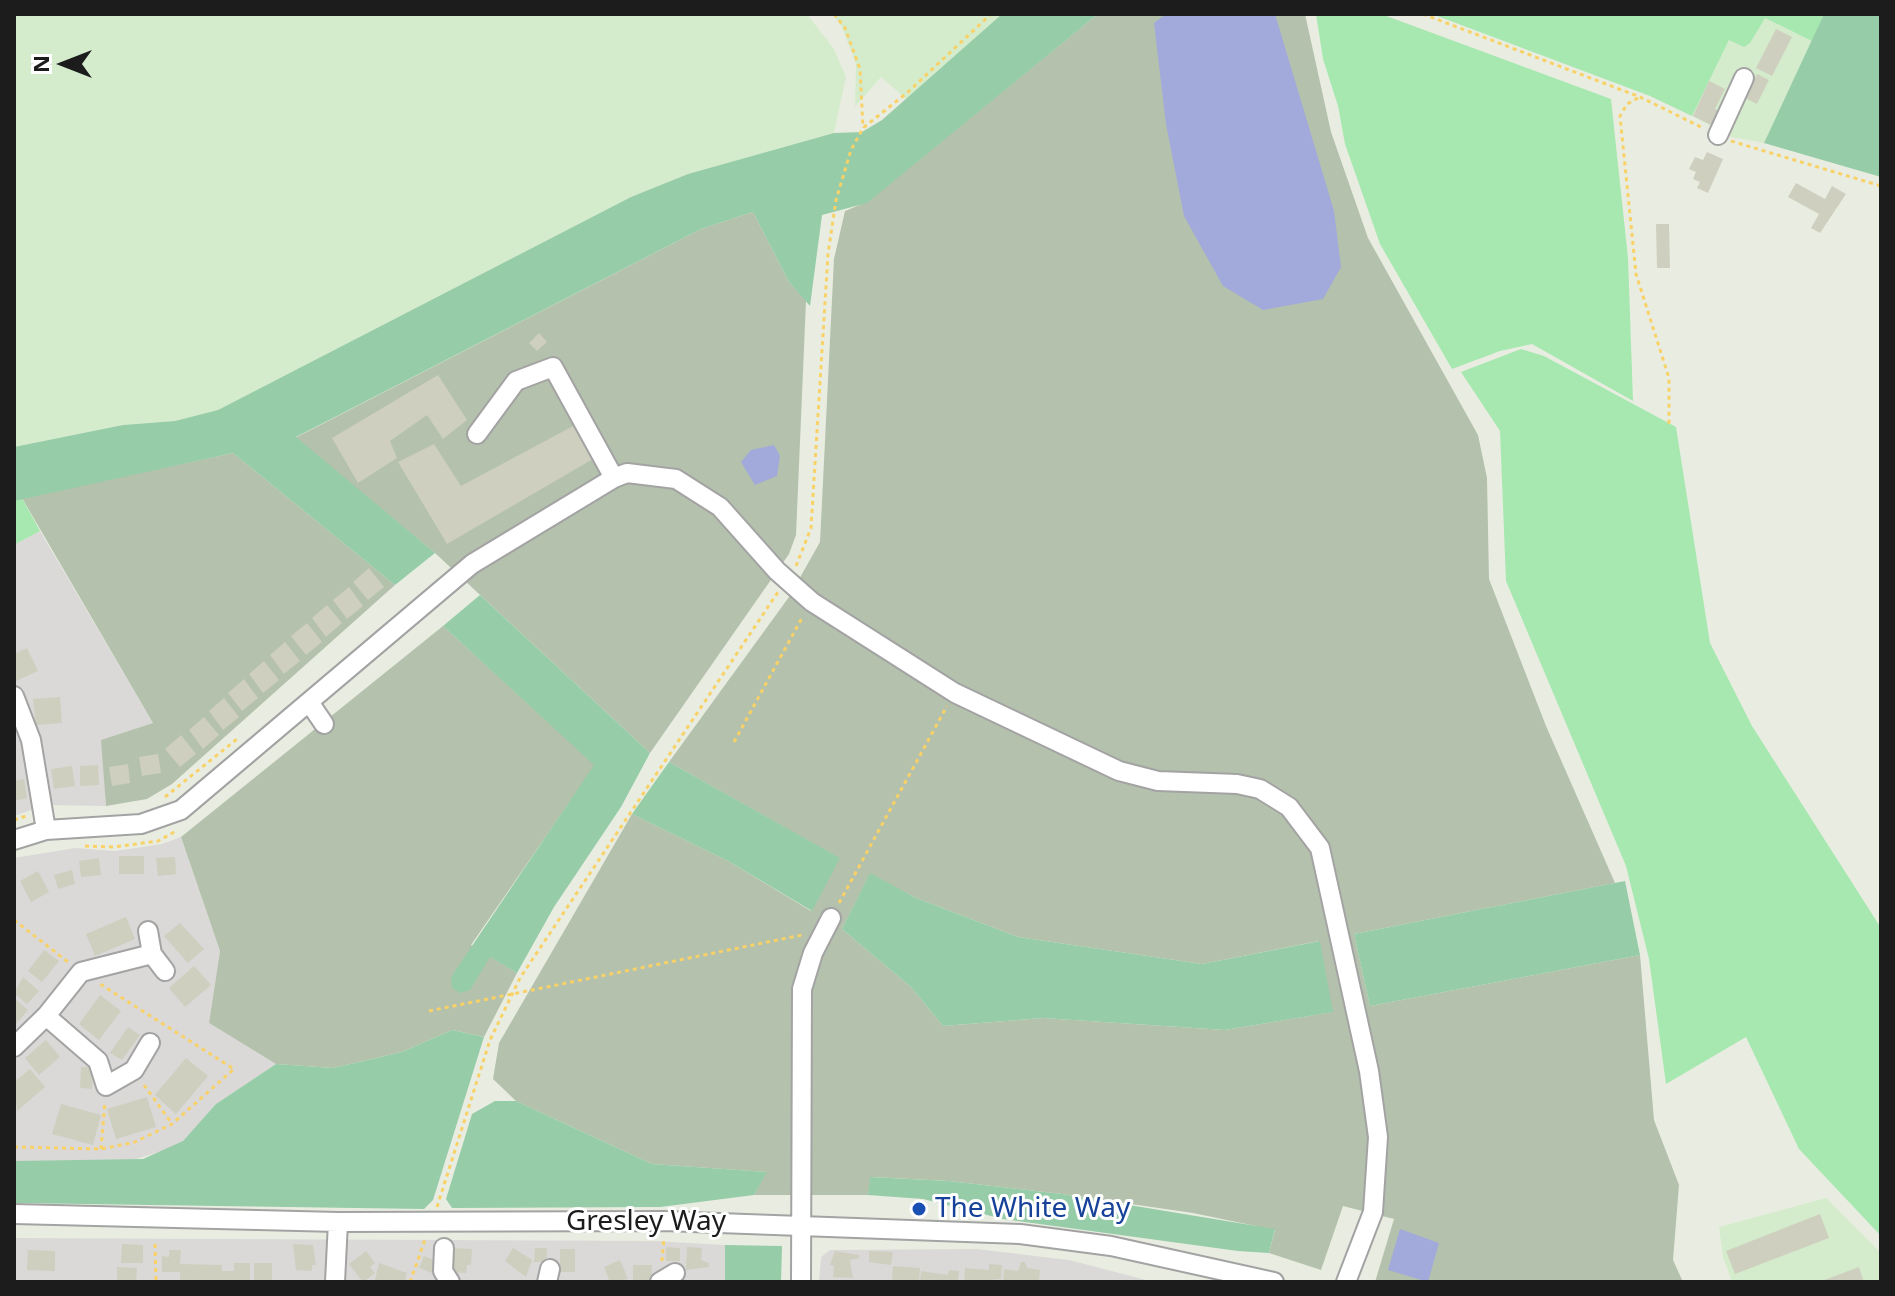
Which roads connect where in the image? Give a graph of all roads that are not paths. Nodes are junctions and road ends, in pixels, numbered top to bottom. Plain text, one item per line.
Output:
1 (1744, 78) dead end
2 (1718, 135) road end
3 (477, 434) dead end
4 (614, 478) junction
5 (14, 696) edge
6 (309, 702) junction
7 (324, 724) dead end
8 (46, 830) junction
9 (14, 840) edge
10 (831, 918) road end
11 (148, 931) dead end
12 (152, 954) junction
13 (165, 971) dead end
14 (46, 1016) junction
15 (150, 1043) dead end
16 (14, 1047) edge
17 (14, 1214) edge
18 (338, 1222) junction
19 (801, 1224) junction
20 (444, 1248) dead end
21 (335, 1282) edge
22 (450, 1282) edge
23 (801, 1282) edge
24 (1274, 1282) edge
25 (1346, 1282) edge

1 - 2 street
3 - 4 street
4 - 6 street
4 - 25 street
5 - 8 street
6 - 7 street
6 - 8 street
8 - 9 street
10 - 19 street
11 - 12 street
12 - 13 street
12 - 14 street
14 - 15 street
14 - 16 street
17 - 18 street, Gresley Way
18 - 19 street, Gresley Way
18 - 21 street
19 - 23 street
19 - 24 street, Gresley Way
20 - 22 street

